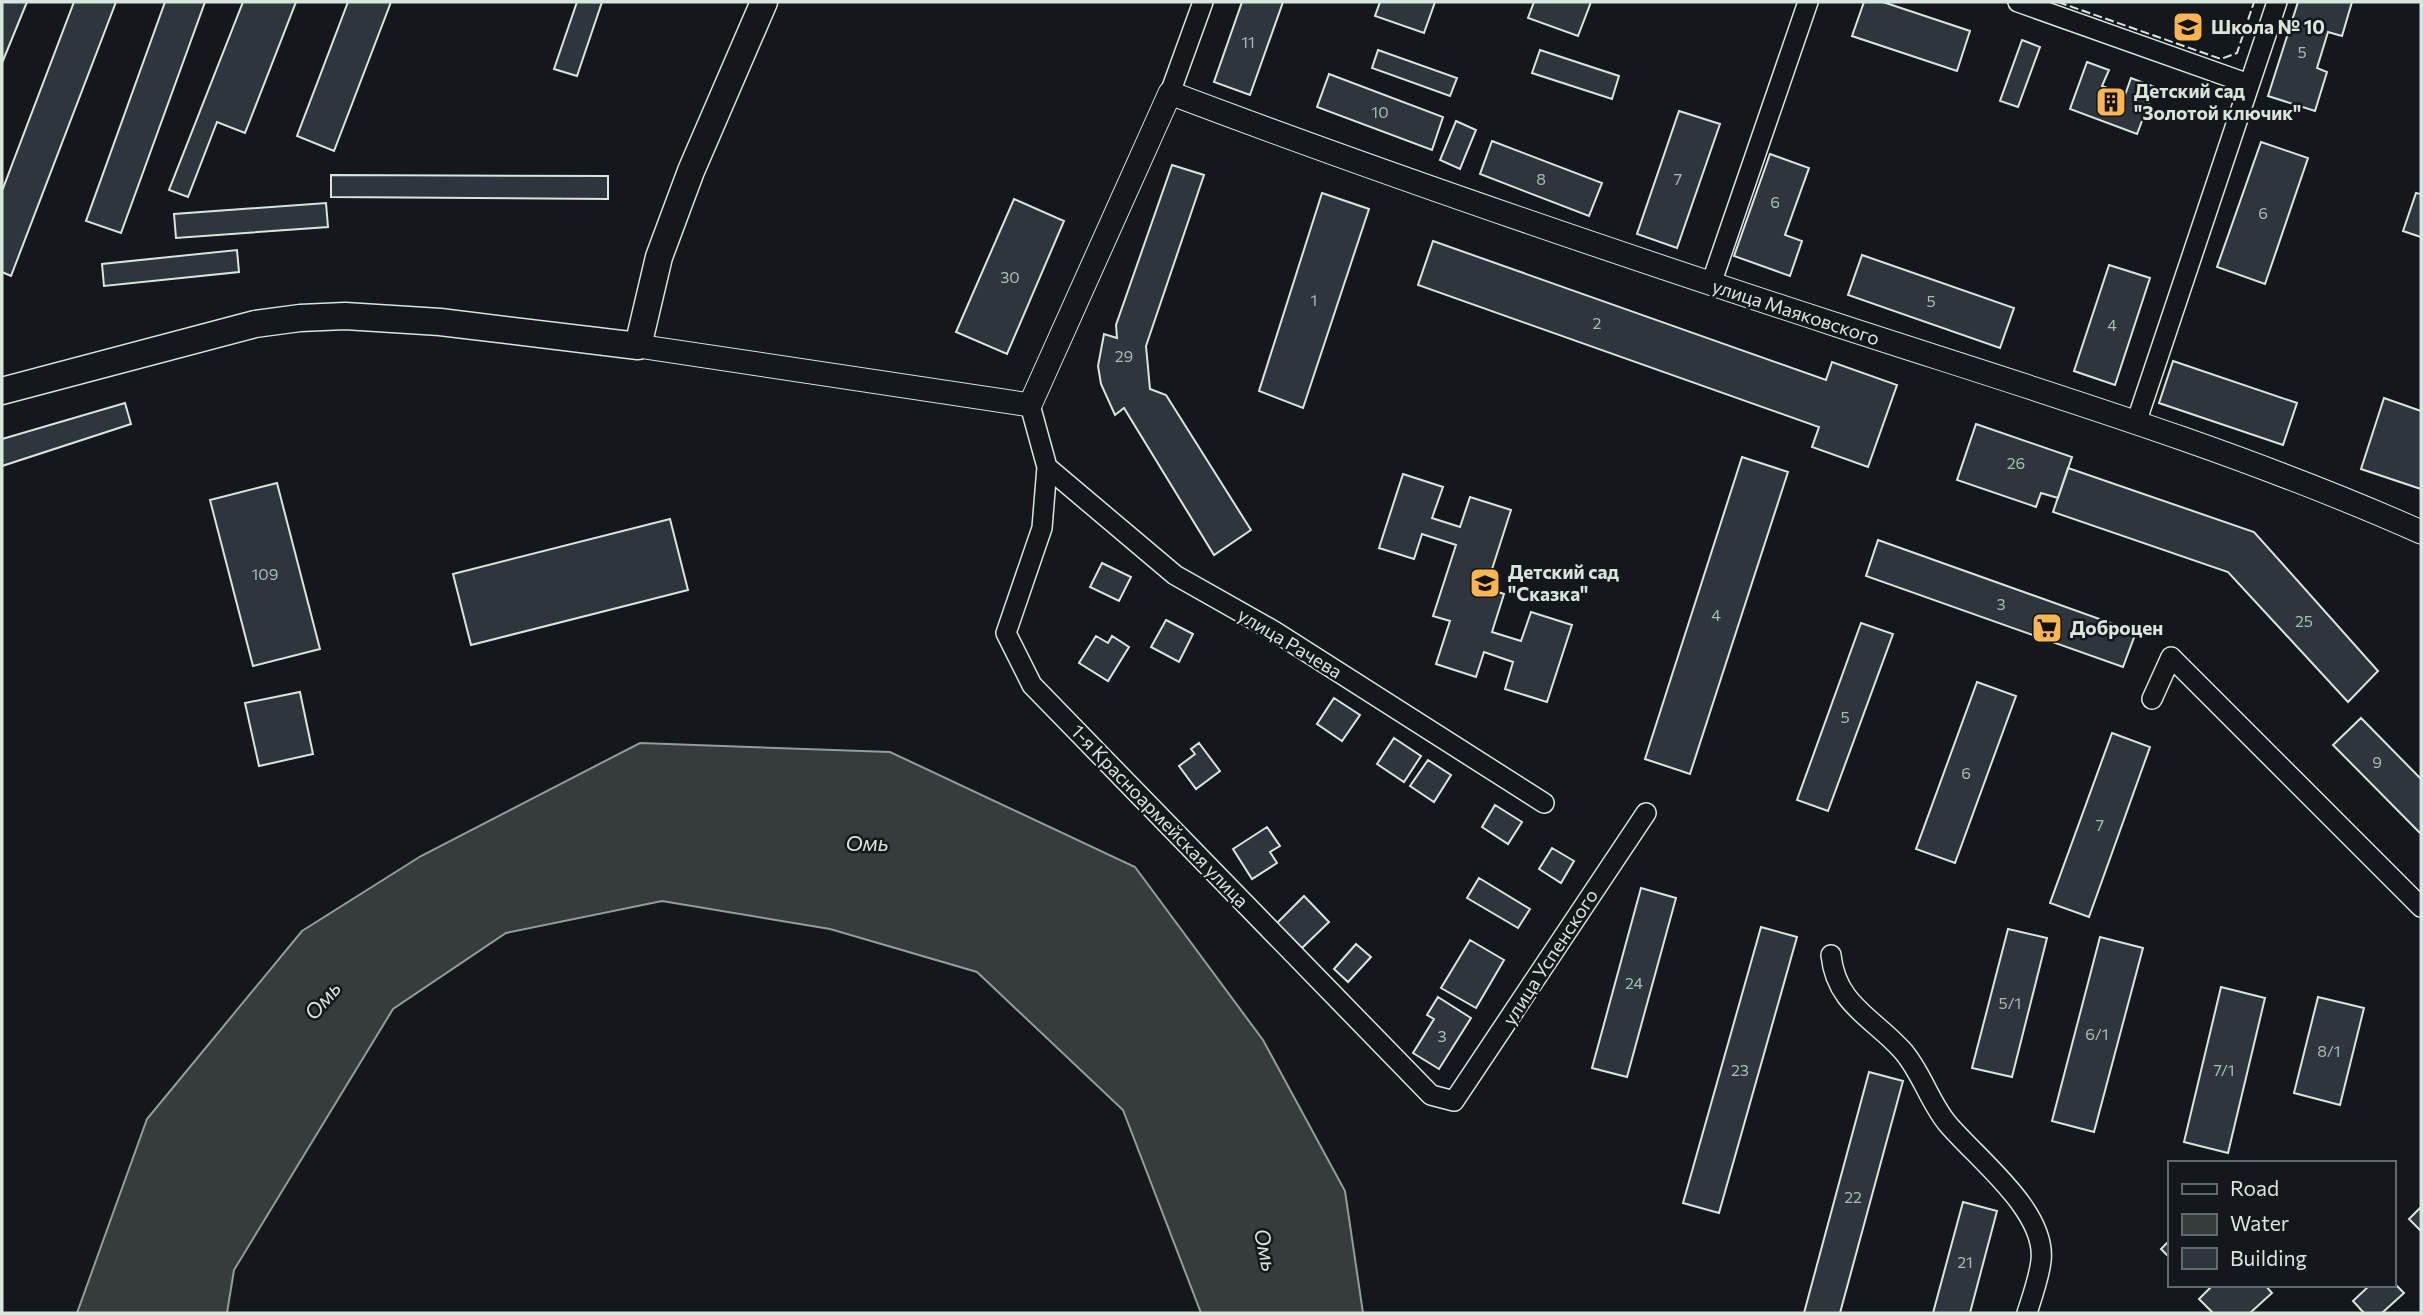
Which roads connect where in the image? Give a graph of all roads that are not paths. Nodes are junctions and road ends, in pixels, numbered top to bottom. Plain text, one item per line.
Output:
1 (764, 2) edge
2 (1203, 2) edge
3 (1808, 2) edge
4 (2018, 2) edge
5 (2277, 2) edge
6 (2249, 84) junction
7 (1170, 93) junction
8 (1711, 284) junction
9 (638, 346) junction
10 (2, 391) edge
11 (1030, 405) junction
12 (2136, 423) junction
13 (1047, 467) junction
14 (2421, 531) edge
15 (2152, 699) dead end
16 (1544, 803) dead end
17 (1646, 813) dead end
18 (2421, 907) edge
19 (1831, 955) dead end
20 (1454, 1101) joint
21 (2027, 1313) edge

1 - 9 main road
2 - 7 street
3 - 8 street
4 - 6 street
5 - 6 street
6 - 12 street
7 - 8 street, улица Маяковского
7 - 11 street
8 - 12 street, улица Маяковского
9 - 10 main road
9 - 11 street
11 - 13 street
12 - 14 street, улица Маяковского
13 - 16 street, улица Рачева
13 - 20 street, 1-я Красноармейская улица
15 - 18 street
17 - 20 street, улица Успенского
19 - 21 street

